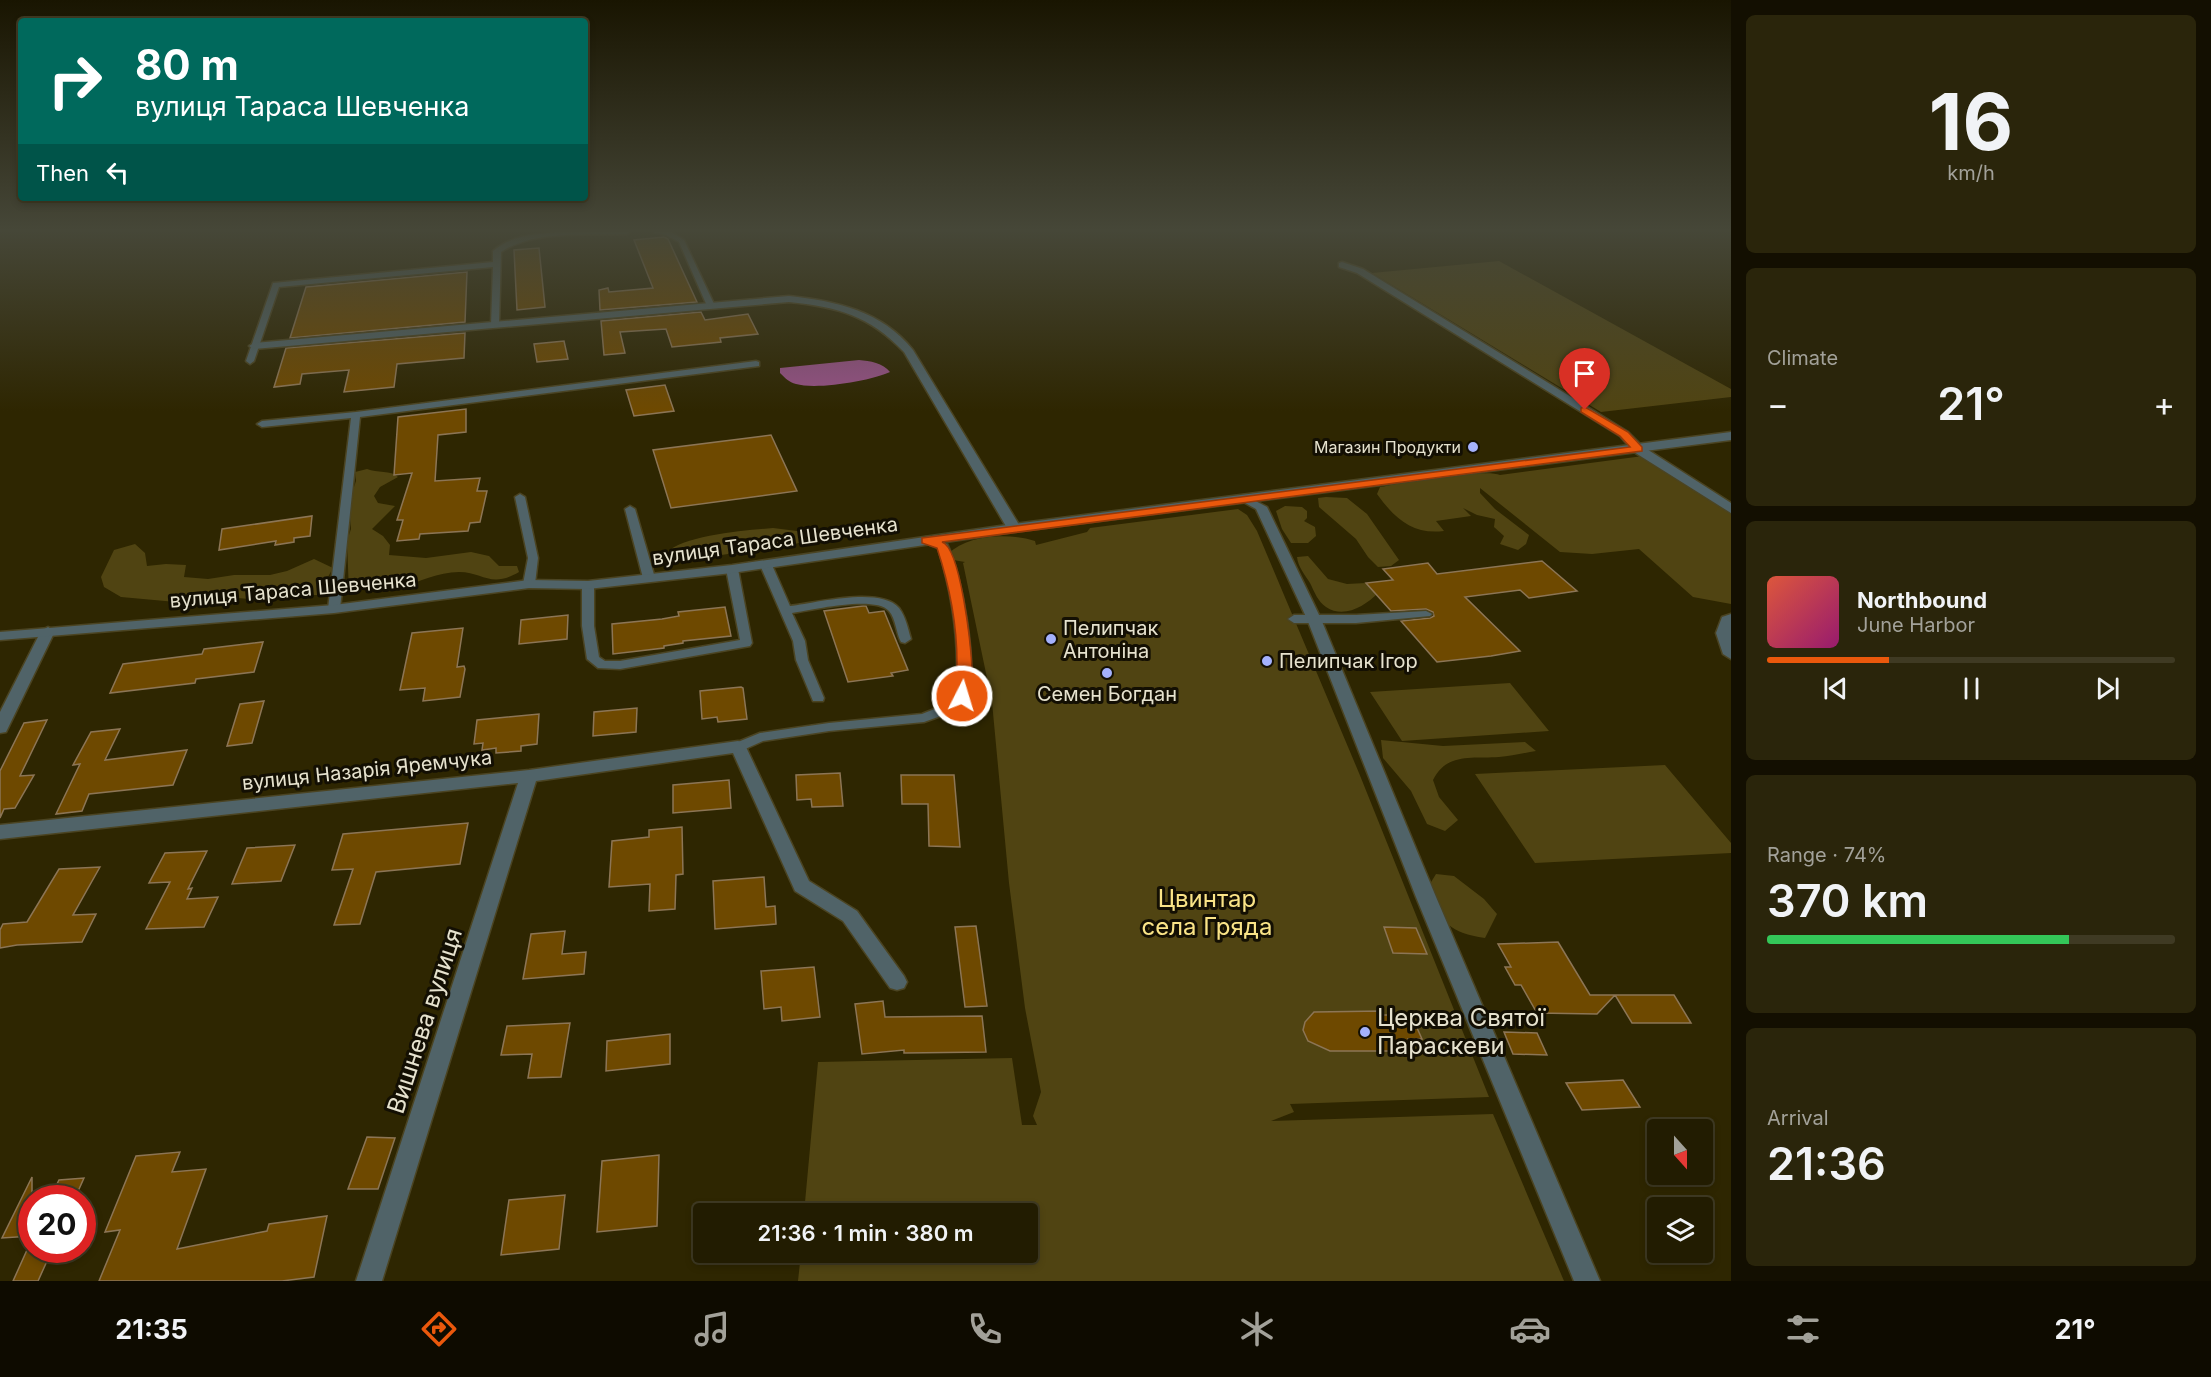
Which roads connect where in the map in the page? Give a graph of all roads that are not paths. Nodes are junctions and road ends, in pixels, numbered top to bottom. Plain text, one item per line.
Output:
1 (272, 292) edge
2 (496, 292) edge
3 (705, 292) edge
4 (1394, 292) edge
5 (711, 306) junction
6 (495, 325) junction
7 (254, 346) junction
8 (250, 361) dead end
9 (756, 364) dead end
10 (356, 415) junction
11 (262, 424) dead end
12 (1731, 436) edge
13 (1638, 449) junction
14 (520, 497) dead end
15 (1244, 499) junction
16 (630, 509) dead end
17 (1731, 509) edge
18 (1014, 528) junction
19 (926, 540) junction
20 (766, 565) junction
21 (732, 569) junction
22 (649, 578) junction
23 (529, 584) junction
24 (588, 585) junction
25 (334, 609) junction
26 (786, 610) junction
27 (1426, 614) dead end
28 (1731, 618) edge
29 (1294, 619) dead end
30 (1314, 619) junction
31 (48, 631) junction
32 (0, 636) edge
33 (905, 639) dead end
34 (1731, 654) edge
35 (818, 698) dead end
36 (0, 728) edge
37 (738, 747) junction
38 (530, 776) junction
39 (0, 832) edge
40 (897, 982) dead end
41 (369, 1281) edge
42 (1587, 1281) edge

1 - 7 lane
2 - 6 lane
3 - 5 lane
4 - 13 street
5 - 6 street
5 - 18 street
6 - 7 street
7 - 8 lane
9 - 10 lane
10 - 11 lane
10 - 25 lane
12 - 13 street, вулиця Тараса Шевченка
13 - 15 street, вулиця Тараса Шевченка
13 - 17 street
14 - 23 lane
15 - 18 street, вулиця Тараса Шевченка
15 - 30 street
16 - 22 lane
18 - 19 street, вулиця Тараса Шевченка
19 - 20 street, вулиця Тараса Шевченка
19 - 37 lane, вулиця Назарія Яремчука
20 - 21 street, вулиця Тараса Шевченка
20 - 26 lane
21 - 22 street, вулиця Тараса Шевченка
21 - 24 lane
22 - 24 street, вулиця Тараса Шевченка
23 - 24 street, вулиця Тараса Шевченка
23 - 25 street, вулиця Тараса Шевченка
25 - 31 street, вулиця Тараса Шевченка
26 - 33 lane
26 - 35 lane
27 - 30 lane
28 - 34 street
29 - 30 lane
30 - 42 street
31 - 32 street, вулиця Тараса Шевченка
31 - 36 street
37 - 38 street, вулиця Назарія Яремчука
37 - 40 street
38 - 39 street, вулиця Назарія Яремчука
38 - 41 street, Вишнева вулиця

